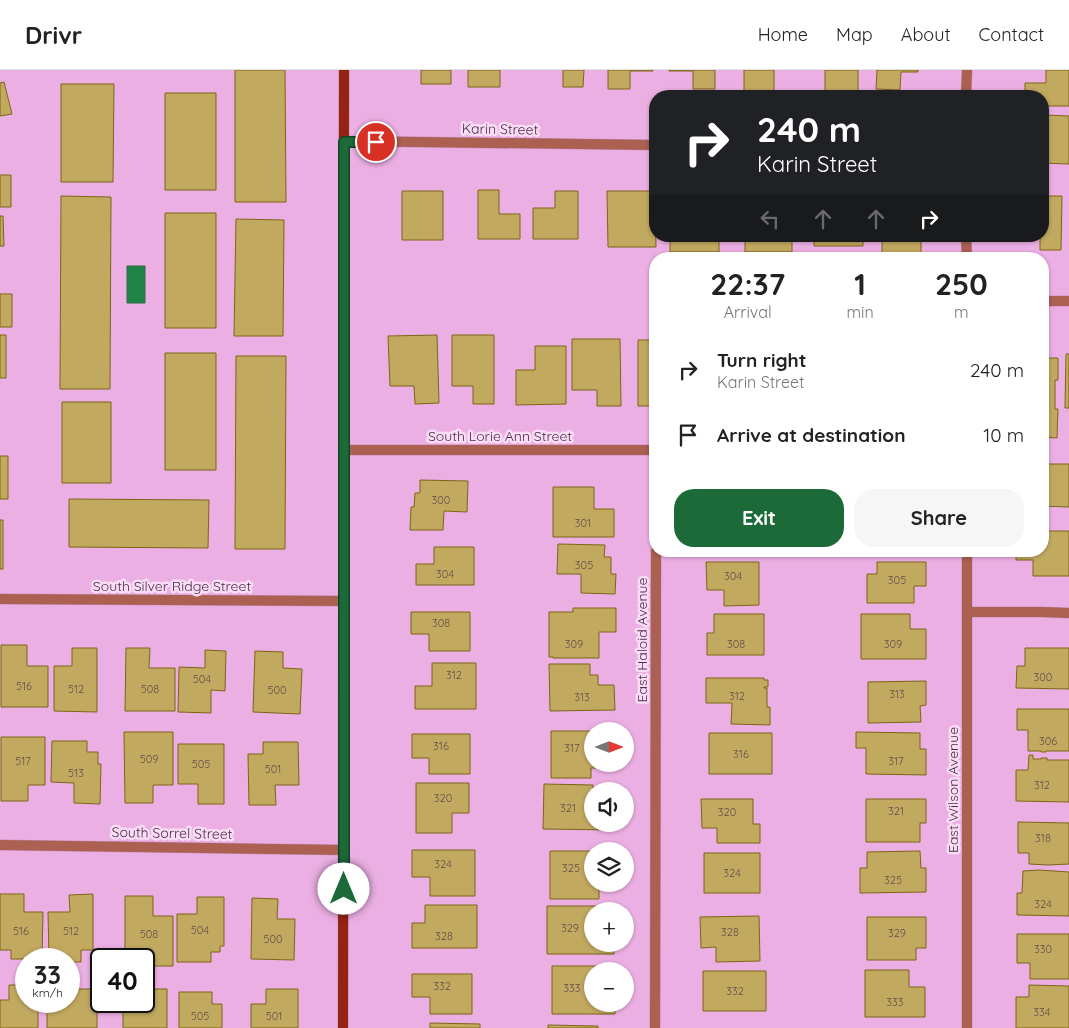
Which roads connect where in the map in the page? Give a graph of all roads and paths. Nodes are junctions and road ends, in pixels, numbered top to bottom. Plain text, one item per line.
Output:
1 (344, 70) edge
2 (967, 70) edge
3 (966, 90) edge
4 (344, 142) junction
5 (649, 145) edge
6 (1049, 301) edge
7 (1069, 301) edge
8 (345, 450) junction
9 (649, 450) edge
10 (656, 557) edge
11 (967, 557) edge
12 (0, 599) edge
13 (344, 601) junction
14 (967, 612) junction
15 (1069, 613) edge
16 (0, 845) edge
17 (344, 850) junction
18 (343, 1028) edge
19 (655, 1028) edge
20 (967, 1028) edge

1 - 4 street
2 - 3 street
4 - 5 street, Karin Street
4 - 8 street
6 - 7 street
8 - 9 street, South Lorie Ann Street
8 - 13 street
10 - 19 street, East Haloid Avenue
11 - 14 street, East Wilson Avenue
12 - 13 street, South Silver Ridge Street
13 - 17 street
14 - 15 street
14 - 20 street, East Wilson Avenue
16 - 17 street, South Sorrel Street
17 - 18 street

